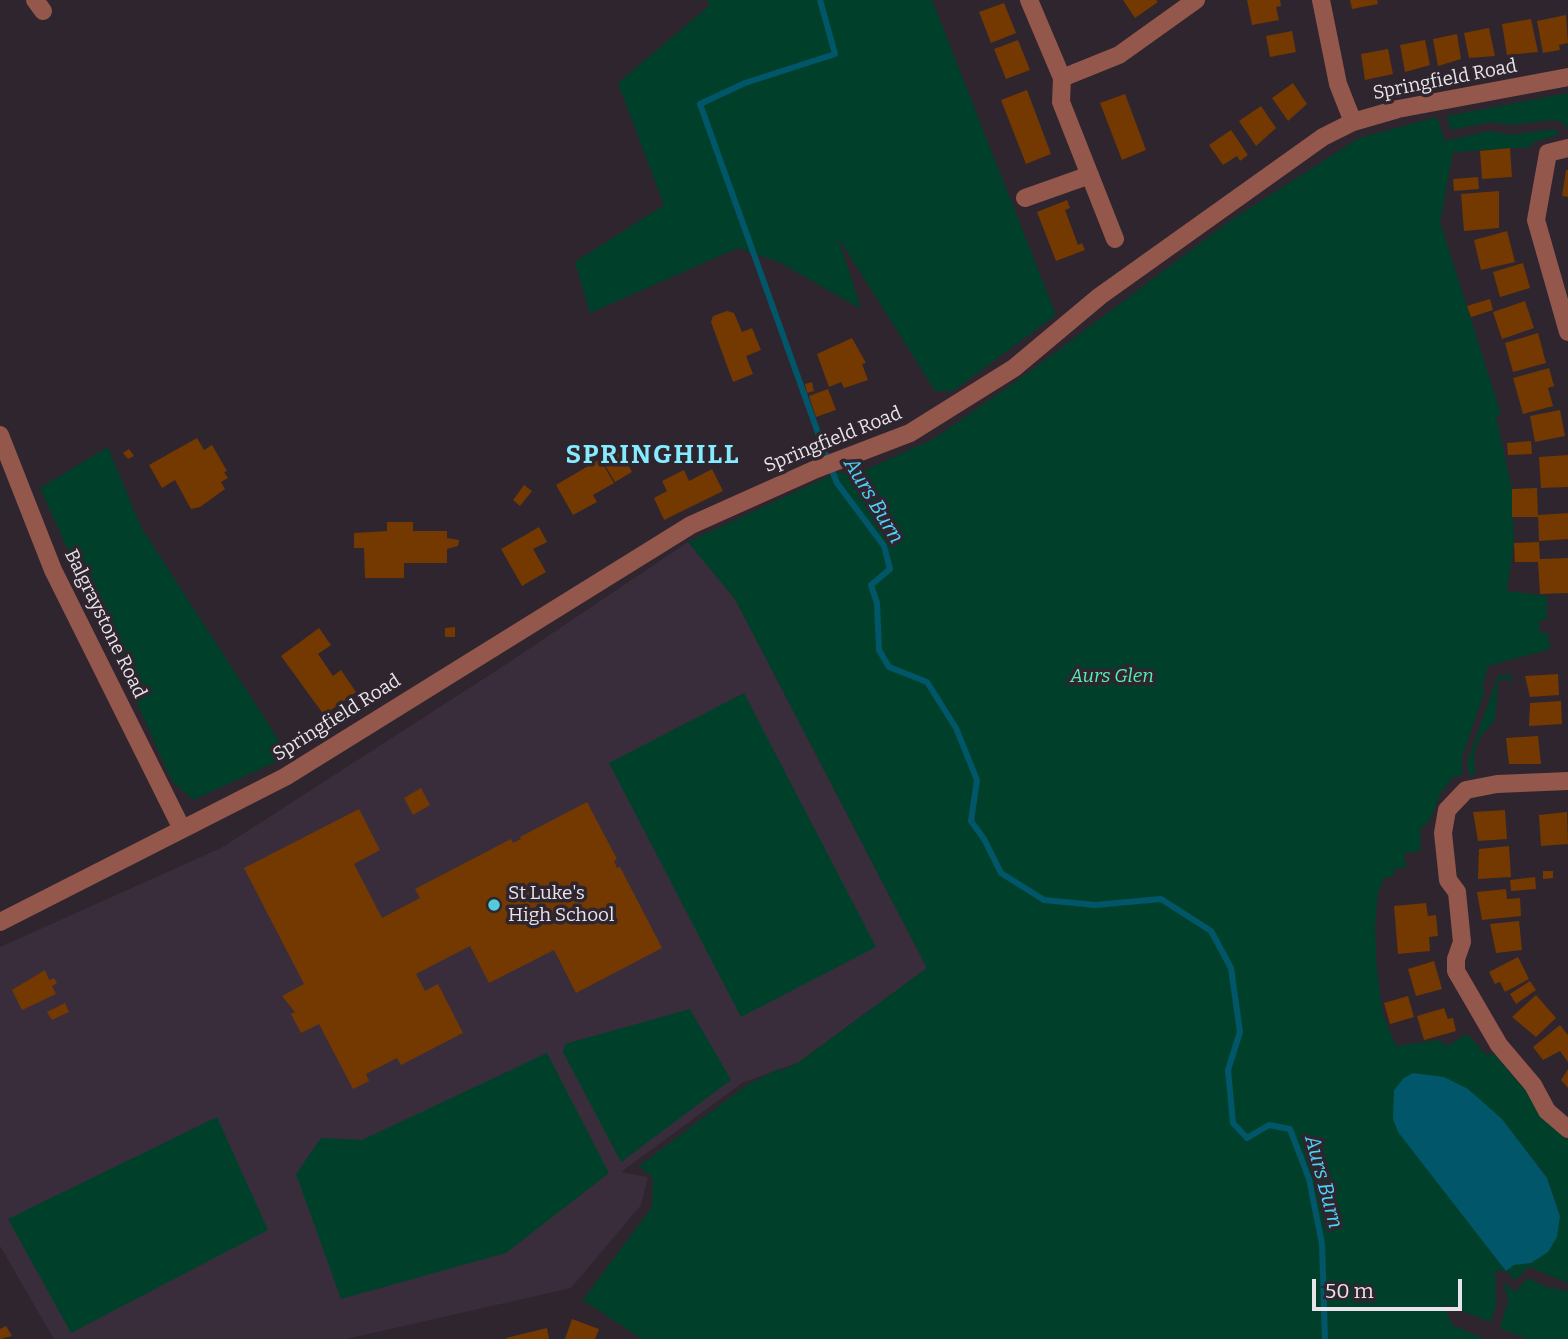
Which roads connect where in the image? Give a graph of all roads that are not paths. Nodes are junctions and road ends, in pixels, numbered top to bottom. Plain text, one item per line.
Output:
1 (1029, 0) edge
2 (1196, 0) edge
3 (1321, 0) edge
4 (1568, 77) edge
5 (1062, 78) junction
6 (1353, 122) junction
7 (1568, 148) edge
8 (1090, 175) junction
9 (1025, 198) dead end
10 (1115, 239) dead end
11 (1568, 331) edge
12 (0, 435) edge
13 (1568, 781) edge
14 (181, 827) junction
15 (0, 922) edge
16 (1568, 1129) edge

1 - 5 street
2 - 5 street
3 - 6 street
4 - 6 street, Springfield Road
5 - 8 street
6 - 14 street, Springfield Road
7 - 11 street
8 - 9 street
8 - 10 street
12 - 14 street, Balgraystone Road
13 - 16 street
14 - 15 street, Springfield Road

